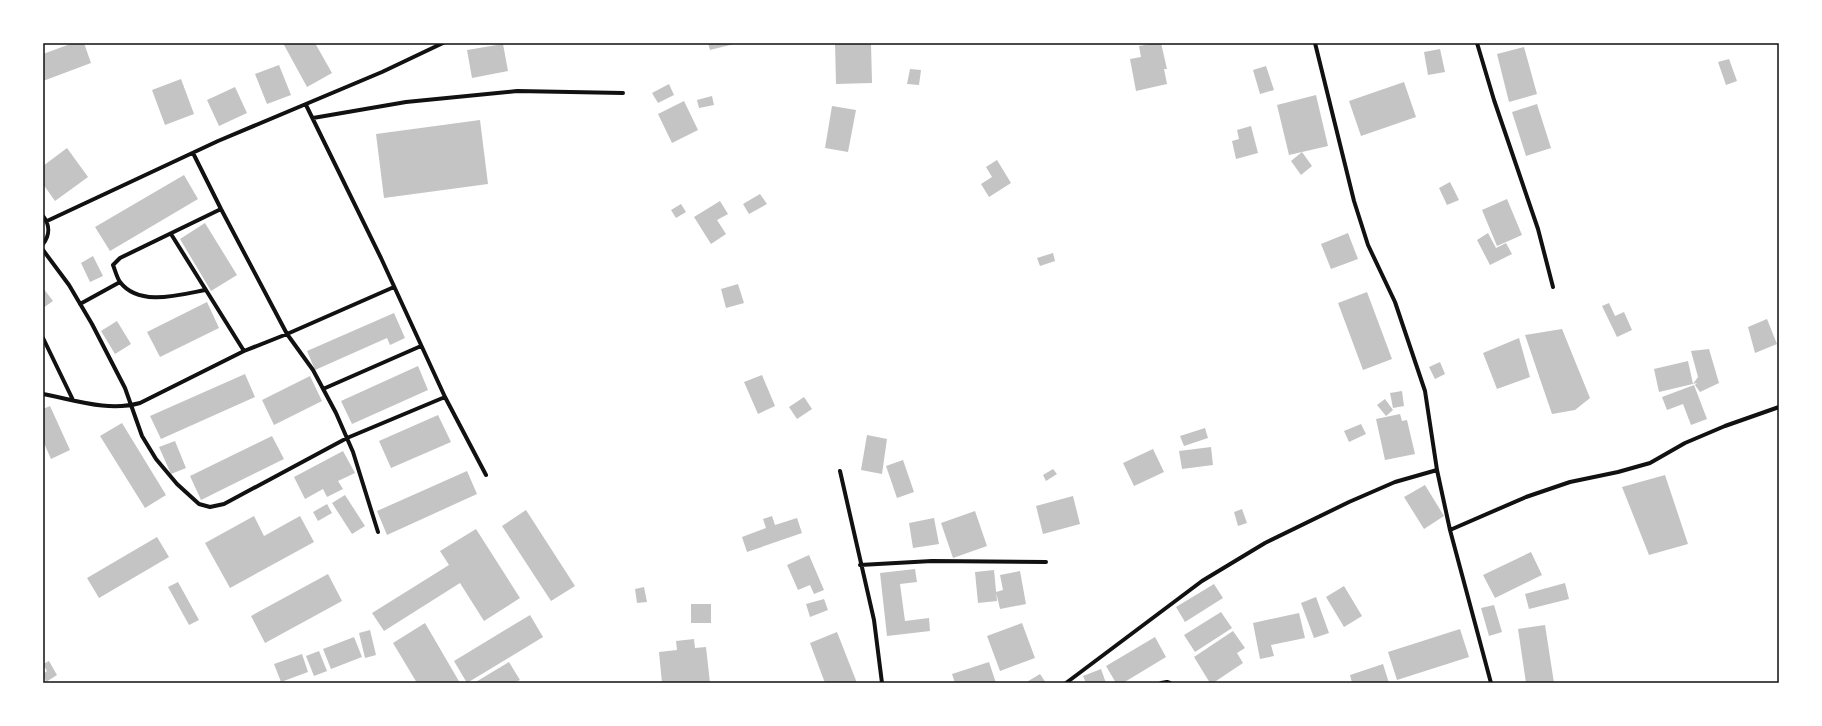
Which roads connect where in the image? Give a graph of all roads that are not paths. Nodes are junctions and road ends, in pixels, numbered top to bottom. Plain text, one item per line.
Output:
1 (443, 43) edge
2 (1315, 43) edge
3 (1477, 43) edge
4 (623, 92) dead end
5 (306, 105) junction
6 (313, 118) junction
7 (193, 153) junction
8 (221, 209) junction
9 (43, 216) edge
10 (47, 221) junction
11 (171, 234) junction
12 (43, 244) edge
13 (43, 250) edge
14 (120, 282) junction
15 (394, 287) junction
16 (1553, 287) dead end
17 (205, 290) junction
18 (80, 304) junction
19 (287, 334) junction
20 (43, 338) edge
21 (421, 346) junction
22 (244, 350) junction
23 (323, 389) junction
24 (43, 394) edge
25 (445, 397) junction
26 (73, 400) junction
27 (132, 406) junction
28 (1779, 407) edge
29 (347, 438) junction
30 (1437, 470) junction
31 (840, 471) dead end
32 (486, 475) dead end
33 (1450, 530) junction
34 (378, 532) dead end
35 (1046, 562) dead end
36 (860, 565) junction
37 (882, 683) edge
38 (1066, 683) edge
39 (1160, 683) edge
40 (1170, 683) edge
41 (1491, 683) edge

1 - 5 street
2 - 30 street
3 - 16 street
4 - 6 street
5 - 6 street
5 - 7 street
6 - 15 street
7 - 8 street
7 - 10 street
8 - 11 street
8 - 19 street
9 - 10 street
10 - 12 street
11 - 14 street
11 - 17 street
13 - 18 street
14 - 17 street
14 - 18 street
15 - 19 street
15 - 21 street
17 - 22 street
18 - 27 street
19 - 22 street
19 - 23 street
20 - 26 street
21 - 23 street
21 - 25 street
22 - 27 street
23 - 29 street
24 - 26 street
25 - 29 street
25 - 32 street
26 - 27 street
27 - 29 street
28 - 33 street
29 - 34 street
30 - 33 street
30 - 38 street
31 - 36 street
33 - 41 street
35 - 36 street
36 - 37 street
39 - 40 street

